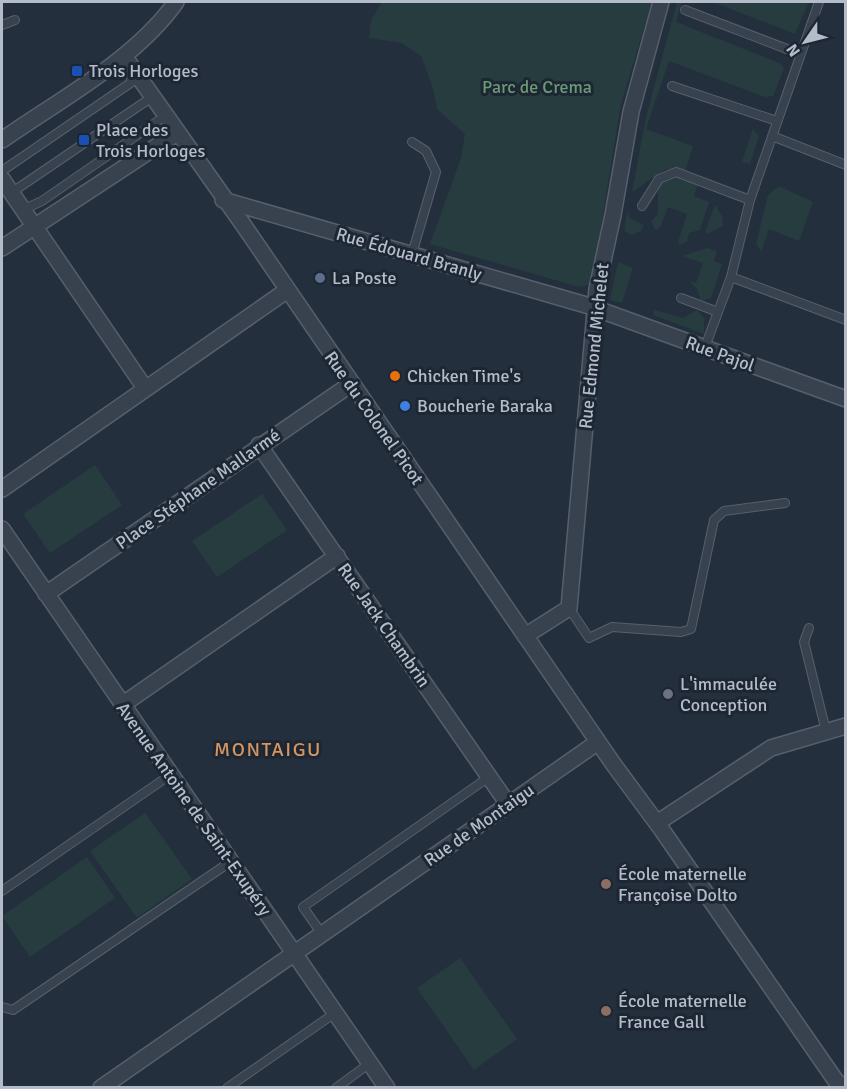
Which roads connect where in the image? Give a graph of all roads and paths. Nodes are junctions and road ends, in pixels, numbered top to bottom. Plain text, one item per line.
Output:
1 (176, 2) edge
2 (661, 2) edge
3 (819, 2) edge
4 (685, 10) dead end
5 (15, 20) dead end
6 (2, 25) edge
7 (800, 54) junction
8 (124, 56) junction
9 (672, 86) dead end
10 (152, 97) junction
11 (165, 116) junction
12 (777, 121) junction
13 (177, 133) junction
14 (772, 136) junction
15 (2, 140) edge
16 (412, 142) dead end
17 (846, 165) edge
18 (2, 171) edge
19 (2, 180) edge
20 (11, 193) junction
21 (224, 200) junction
22 (750, 200) junction
23 (642, 206) dead end
24 (22, 210) junction
25 (34, 226) junction
26 (2, 248) edge
27 (412, 254) junction
28 (731, 277) junction
29 (286, 291) junction
30 (681, 298) dead end
31 (595, 309) junction
32 (718, 312) junction
33 (846, 320) edge
34 (708, 339) dead end
35 (351, 384) junction
36 (145, 388) junction
37 (846, 399) edge
38 (259, 446) junction
39 (2, 489) edge
40 (785, 503) dead end
41 (2, 529) edge
42 (337, 556) junction
43 (46, 594) junction
44 (569, 608) junction
45 (809, 628) dead end
46 (525, 636) junction
47 (122, 705) junction
48 (846, 726) edge
49 (826, 731) junction
50 (598, 742) junction
51 (170, 775) junction
52 (489, 777) junction
53 (508, 804) junction
54 (657, 824) junction
55 (230, 861) junction
56 (2, 891) edge
57 (322, 934) junction
58 (294, 953) junction
59 (2, 1007) edge
60 (334, 1013) junction
61 (370, 1064) junction
62 (101, 1088) edge
63 (227, 1088) edge
64 (336, 1088) edge
65 (387, 1088) edge
66 (845, 1088) edge

1 - 8 street
2 - 31 street, Rue Edmond Michelet
3 - 7 lane
4 - 7 lane
5 - 6 lane
7 - 12 lane
8 - 10 street
8 - 15 street
8 - 18 lane
9 - 12 lane
10 - 11 street
10 - 20 lane
11 - 13 street
11 - 24 lane
12 - 14 lane
13 - 21 street
13 - 25 street
14 - 17 lane
14 - 22 lane
16 - 27 lane
19 - 20 street
20 - 24 street
21 - 27 street, Rue Édouard Branly
21 - 29 street, Rue du Colonel Picot
22 - 23 lane
22 - 28 lane
24 - 25 street
25 - 26 street
25 - 36 street
27 - 31 street, Rue Édouard Branly
28 - 32 lane
28 - 33 lane
29 - 35 street, Rue du Colonel Picot
29 - 36 street
30 - 32 lane
31 - 37 street, Rue Pajol
31 - 44 street, Rue Edmond Michelet
32 - 34 lane
35 - 38 street, Place Stéphane Mallarmé
35 - 46 street, Rue du Colonel Picot
36 - 39 street
38 - 42 street, Rue Jack Chambrin
38 - 43 street, Place Stéphane Mallarmé
40 - 44 lane
41 - 43 street, Avenue Antoine de Saint-Exupéry
42 - 47 street
42 - 52 street, Rue Jack Chambrin
43 - 47 street, Avenue Antoine de Saint-Exupéry
44 - 46 street
45 - 49 lane
46 - 50 street, Rue du Colonel Picot
47 - 51 street, Avenue Antoine de Saint-Exupéry
48 - 49 street
49 - 54 street
50 - 53 street, Rue de Montaigu
50 - 54 street
51 - 55 street, Avenue Antoine de Saint-Exupéry
51 - 56 lane
52 - 53 street, Rue Jack Chambrin
52 - 57 lane
53 - 57 street, Rue de Montaigu
54 - 66 street
55 - 58 street, Avenue Antoine de Saint-Exupéry
55 - 59 lane
57 - 58 street, Rue de Montaigu
58 - 60 street, Avenue Antoine de Saint-Exupéry
58 - 62 street, Rue de Montaigu
60 - 61 street, Avenue Antoine de Saint-Exupéry
60 - 63 lane
61 - 64 lane
61 - 65 street, Avenue Antoine de Saint-Exupéry

